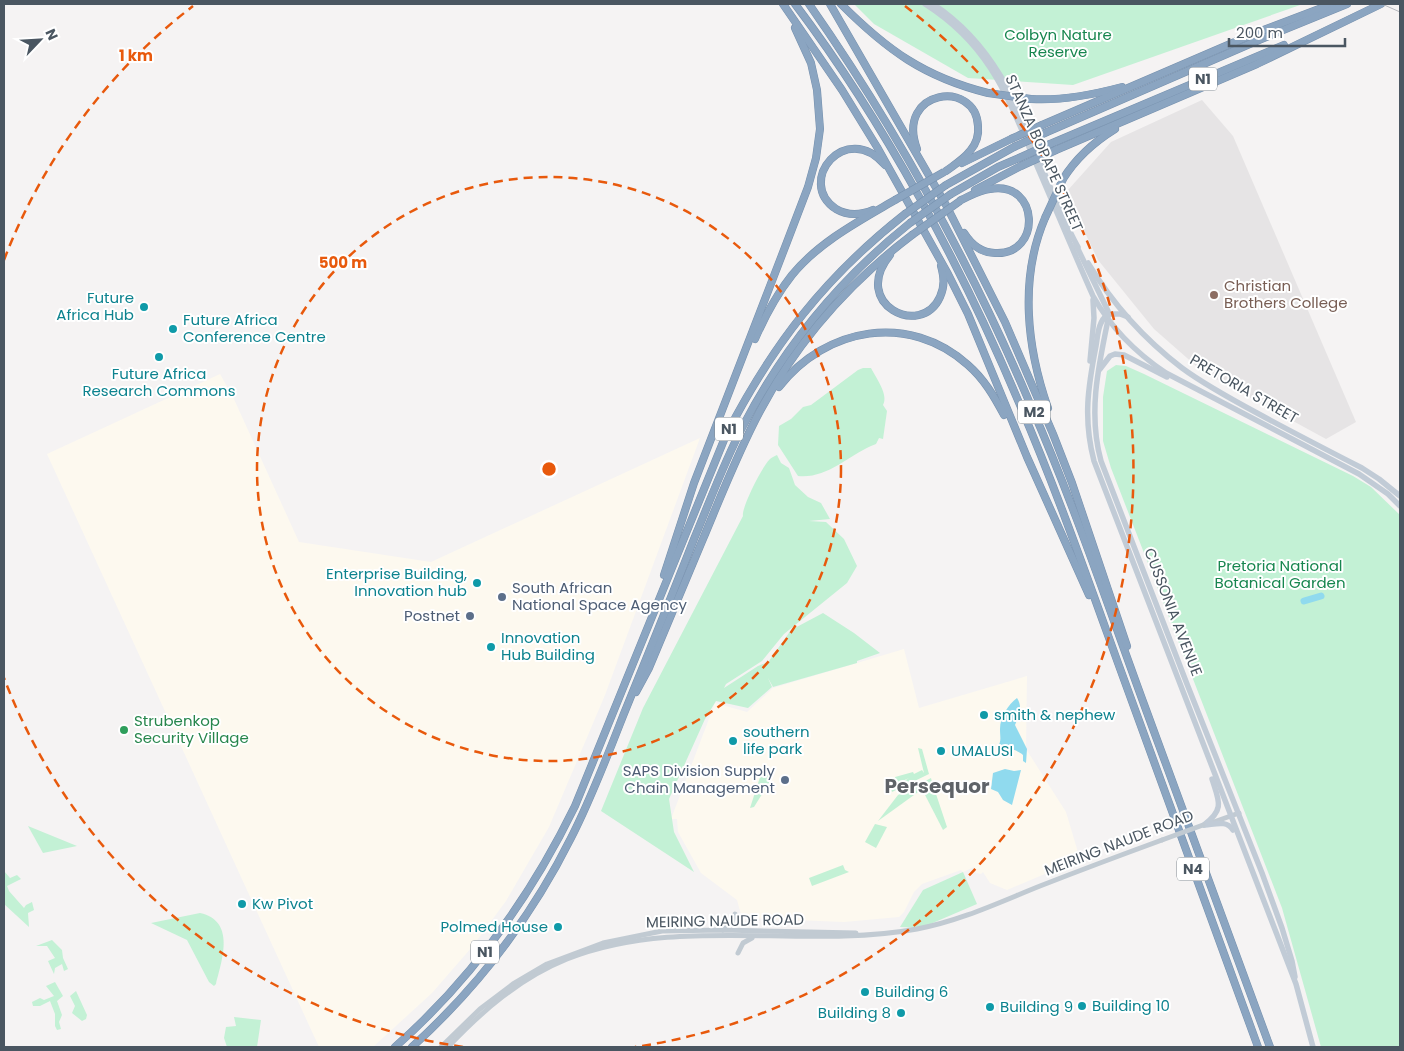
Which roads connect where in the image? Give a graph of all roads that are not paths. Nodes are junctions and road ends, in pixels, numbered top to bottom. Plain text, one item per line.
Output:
1 (782, 4) edge
2 (795, 4) edge
3 (809, 4) edge
4 (830, 4) edge
5 (841, 4) edge
6 (925, 4) edge
7 (933, 4) edge
8 (1332, 4) edge
9 (1348, 4) edge
10 (1381, 4) edge
11 (1356, 15) junction
12 (1193, 60) junction
13 (1171, 101) junction
14 (945, 172) junction
15 (931, 179) junction
16 (907, 199) junction
17 (894, 200) junction
18 (960, 200) junction
19 (946, 205) junction
20 (922, 226) junction
21 (911, 235) junction
22 (1076, 245) junction
23 (1093, 296) junction
24 (1107, 317) junction
25 (1128, 317) junction
26 (1117, 331) joint
27 (1091, 370) junction
28 (1098, 374) junction
29 (1192, 387) junction
30 (727, 398) junction
31 (752, 426) junction
32 (1027, 457) junction
33 (1072, 483) junction
34 (1400, 496) edge
35 (1400, 506) edge
36 (623, 688) junction
37 (1128, 690) junction
38 (630, 698) junction
39 (1209, 761) junction
40 (1239, 813) junction
41 (1230, 817) junction
42 (1203, 825) junction
43 (1241, 845) junction
44 (1197, 850) junction
45 (734, 914) dead end
46 (722, 930) junction
47 (864, 934) junction
48 (757, 936) junction
49 (738, 953) dead end
50 (1296, 984) junction
51 (395, 1047) edge
52 (412, 1047) edge
53 (440, 1047) edge
54 (448, 1047) edge
55 (1258, 1047) edge
56 (1270, 1047) edge
57 (1313, 1047) edge

1 - 16 highway
1 - 30 highway
2 - 37 highway, M2
3 - 44 highway, M2
4 - 15 highway
5 - 12 highway, bridge
6 - 23 main road, STANZA BOPAPE STREET
7 - 22 main road, STANZA BOPAPE STREET
8 - 12 highway
9 - 36 highway, N1, bridge
10 - 11 highway, N1
11 - 13 highway
11 - 38 highway, N1, bridge
12 - 14 highway, bridge
13 - 18 highway, bridge
13 - 33 highway, bridge
14 - 15 highway
14 - 17 highway, bridge
15 - 19 highway
16 - 17 highway
16 - 20 highway
17 - 30 highway
18 - 19 highway
18 - 21 highway, bridge
19 - 33 highway
20 - 21 highway
20 - 32 highway
21 - 31 highway
22 - 24 main road
22 - 25 main road, STANZA BOPAPE STREET
23 - 24 main road, STANZA BOPAPE STREET
23 - 27 main road
24 - 25 main road
24 - 26 main road, STANZA BOPAPE STREET
24 - 27 main road
24 - 28 main road, CUSSONIA AVENUE
25 - 34 main road, PRETORIA STREET
26 - 29 main road, PRETORIA STREET
27 - 39 main road, CUSSONIA AVENUE
28 - 29 main road
28 - 40 main road, CUSSONIA AVENUE
29 - 35 main road, PRETORIA STREET
30 - 36 highway
31 - 32 highway
31 - 38 highway
32 - 37 highway
33 - 44 highway
36 - 51 highway, N1
37 - 55 highway, N4
38 - 52 highway, N1
39 - 41 main road, CUSSONIA AVENUE
39 - 42 main road
40 - 41 street, MEIRING NAUDE ROAD
40 - 50 main road, CUSSONIA AVENUE
41 - 42 street, MEIRING NAUDE ROAD
41 - 43 main road, CUSSONIA AVENUE
42 - 43 main road
42 - 47 street, MEIRING NAUDE ROAD, bridge
43 - 50 main road, CUSSONIA AVENUE
44 - 56 highway, N4
45 - 46 street
46 - 47 street, MEIRING NAUDE ROAD
46 - 53 street, MEIRING NAUDE ROAD
47 - 48 street, MEIRING NAUDE ROAD
48 - 49 street
48 - 54 street, MEIRING NAUDE ROAD
50 - 57 main road, CUSSONIA AVENUE

